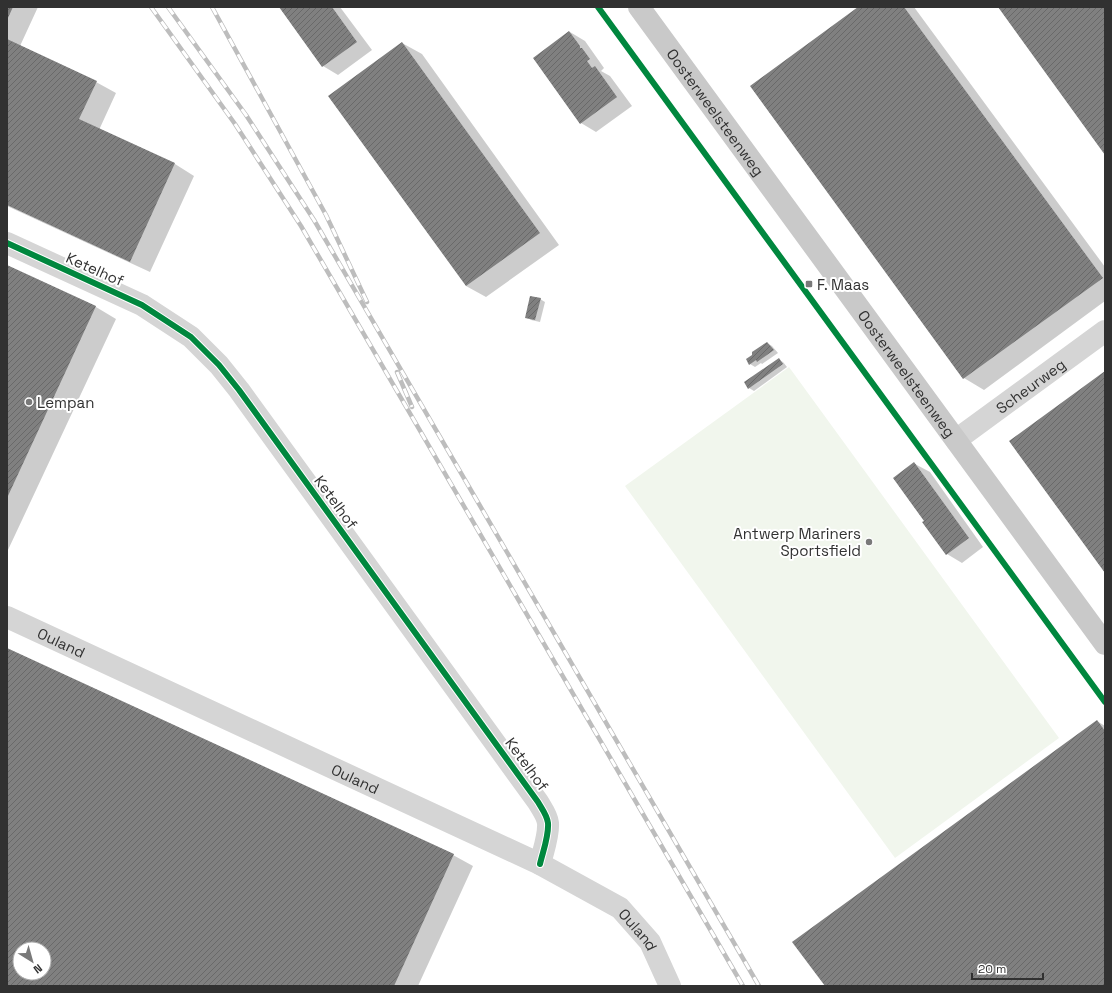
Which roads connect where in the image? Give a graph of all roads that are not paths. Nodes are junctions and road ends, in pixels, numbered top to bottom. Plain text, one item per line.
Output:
1 (639, 7) edge
2 (7, 243) edge
3 (1105, 331) edge
4 (956, 440) junction
5 (7, 617) edge
6 (1105, 644) edge
7 (540, 864) junction
8 (664, 984) edge

1 - 4 main road, Oosterweelsteenweg
2 - 7 street, Ketelhof
3 - 4 street, Scheurweg
4 - 6 main road, Oosterweelsteenweg
5 - 7 street, Ouland
7 - 8 street, Ouland

